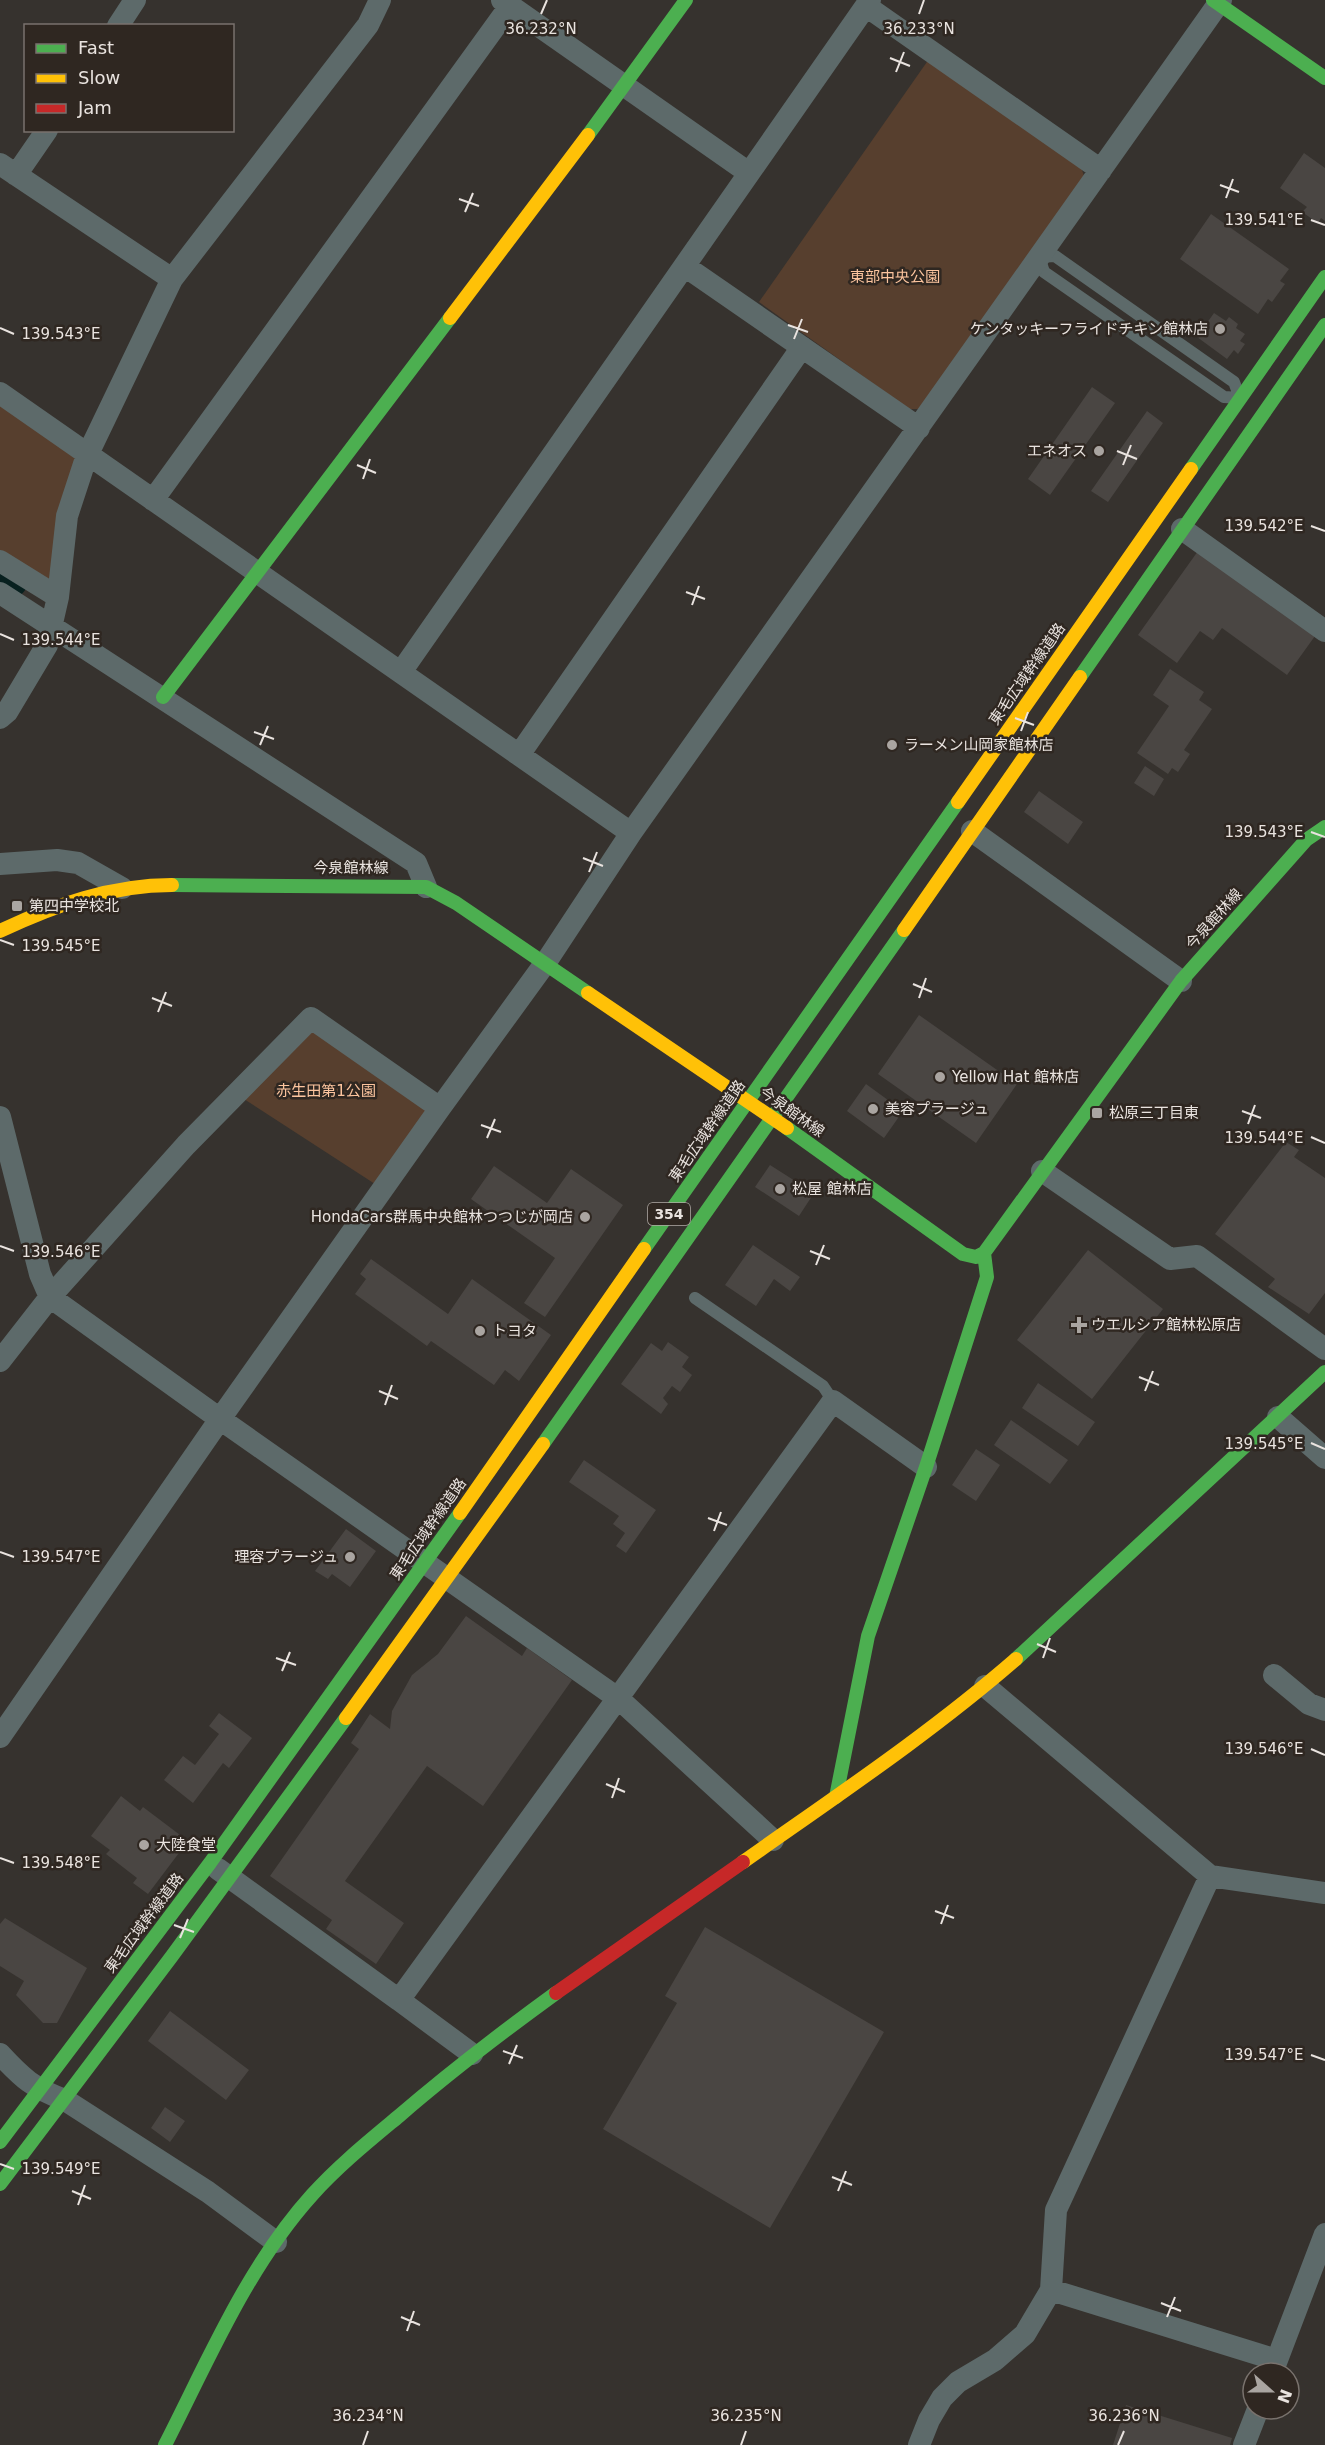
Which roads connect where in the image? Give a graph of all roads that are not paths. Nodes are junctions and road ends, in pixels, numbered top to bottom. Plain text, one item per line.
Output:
1 (135, 0) edge
2 (380, 0) edge
3 (686, 0) edge
4 (1217, 1) edge
5 (506, 3) edge
6 (868, 3) edge
7 (119, 24) edge
8 (1325, 78) edge
9 (625, 86) junction
10 (44, 132) edge
11 (8, 170) edge
12 (1101, 170) junction
13 (749, 173) junction
14 (1039, 257) junction
15 (686, 267) junction
16 (1325, 277) edge
17 (172, 279) junction
18 (1325, 325) edge
19 (802, 347) junction
20 (0, 393) edge
21 (1240, 398) junction
22 (919, 428) junction
23 (88, 454) junction
24 (153, 500) junction
25 (1182, 529) junction
26 (0, 561) edge
27 (259, 573) junction
28 (0, 593) edge
29 (58, 597) junction
30 (51, 626) junction
31 (1325, 631) edge
32 (401, 672) junction
33 (163, 697) junction
34 (0, 718) edge
35 (519, 755) junction
36 (1324, 828) edge
37 (972, 831) junction
38 (631, 833) junction
39 (0, 864) edge
40 (122, 888) junction
41 (426, 888) junction
42 (0, 931) edge
43 (546, 962) junction
44 (1181, 981) junction
45 (748, 1101) junction
46 (440, 1108) junction
47 (0, 1117) edge
48 (773, 1118) junction
49 (1042, 1171) junction
50 (984, 1253) junction
51 (51, 1297) junction
52 (695, 1298) dead end
53 (1325, 1349) edge
54 (0, 1361) edge
55 (1325, 1372) edge
56 (833, 1401) junction
57 (1278, 1416) junction
58 (220, 1419) junction
59 (1325, 1458) edge
60 (926, 1467) junction
61 (425, 1563) junction
62 (447, 1578) junction
63 (1274, 1675) dead end
64 (985, 1686) junction
65 (619, 1699) junction
66 (1325, 1710) edge
67 (0, 1737) edge
68 (836, 1797) junction
69 (773, 1840) junction
70 (210, 1863) junction
71 (1210, 1876) junction
72 (231, 1879) junction
73 (1325, 1893) edge
74 (399, 2000) junction
75 (0, 2054) edge
76 (472, 2054) junction
77 (39, 2091) junction
78 (64, 2100) junction
79 (0, 2142) edge
80 (0, 2184) edge
81 (1324, 2240) edge
82 (276, 2242) junction
83 (1051, 2290) junction
84 (1257, 2361) edge
85 (1276, 2361) edge
86 (1253, 2421) edge
87 (165, 2445) edge
88 (919, 2445) edge
89 (1244, 2445) edge

1 - 7 street
2 - 17 street
3 - 9 main road
4 - 8 main road
4 - 12 street
5 - 9 street
5 - 24 street
6 - 12 street
6 - 13 street
9 - 13 street
9 - 27 main road
10 - 11 street
11 - 17 street
12 - 14 street
13 - 15 street
14 - 21 lane
14 - 21 lane
14 - 22 street
15 - 19 street
15 - 32 street
16 - 21 main road, 東毛広域幹線道路 / 354
17 - 23 street
18 - 25 main road, 354
19 - 22 street
19 - 35 street
20 - 23 street
21 - 45 main road, 東毛広域幹線道路 / 354
22 - 38 street
23 - 24 street
23 - 29 street
24 - 27 street
25 - 31 street
25 - 37 main road, 354
26 - 29 street
27 - 32 street
27 - 33 main road
28 - 30 street
29 - 30 street
30 - 33 street
30 - 34 street
32 - 35 street
33 - 41 street
35 - 38 street
36 - 44 main road, 今泉館林線
37 - 44 street
37 - 48 main road, 354
38 - 43 street
39 - 40 street
40 - 41 main road, 今泉館林線
40 - 42 main road, 今泉館林線
41 - 43 main road, 今泉館林線
43 - 45 main road, 今泉館林線
43 - 46 street
44 - 49 main road, 今泉館林線
45 - 48 main road, 今泉館林線
45 - 61 main road, 東毛広域幹線道路 / 354
46 - 51 street
46 - 58 street
47 - 51 street
48 - 50 main road, 今泉館林線
48 - 62 main road, 354
49 - 50 main road, 今泉館林線
49 - 53 street
50 - 60 main road
51 - 54 street
51 - 58 street
52 - 56 lane
55 - 57 main road
56 - 60 street
56 - 65 street
57 - 59 street
57 - 64 main road
58 - 61 street
58 - 67 street
60 - 68 main road
61 - 62 street
61 - 70 main road, 東毛広域幹線道路 / 354
62 - 65 street
62 - 72 main road, 354
63 - 66 street
64 - 68 main road
64 - 71 street
65 - 69 street
65 - 74 street
68 - 69 main road
69 - 76 main road
70 - 72 street
70 - 77 main road, 東毛広域幹線道路 / 354
71 - 73 street
71 - 83 street
72 - 74 street
72 - 78 main road, 354
74 - 76 street
75 - 77 street
76 - 82 main road
77 - 78 street
77 - 79 main road, 東毛広域幹線道路 / 354
78 - 80 main road, 354
78 - 82 street
81 - 85 street
82 - 87 main road
83 - 84 street
83 - 88 street
86 - 89 street

